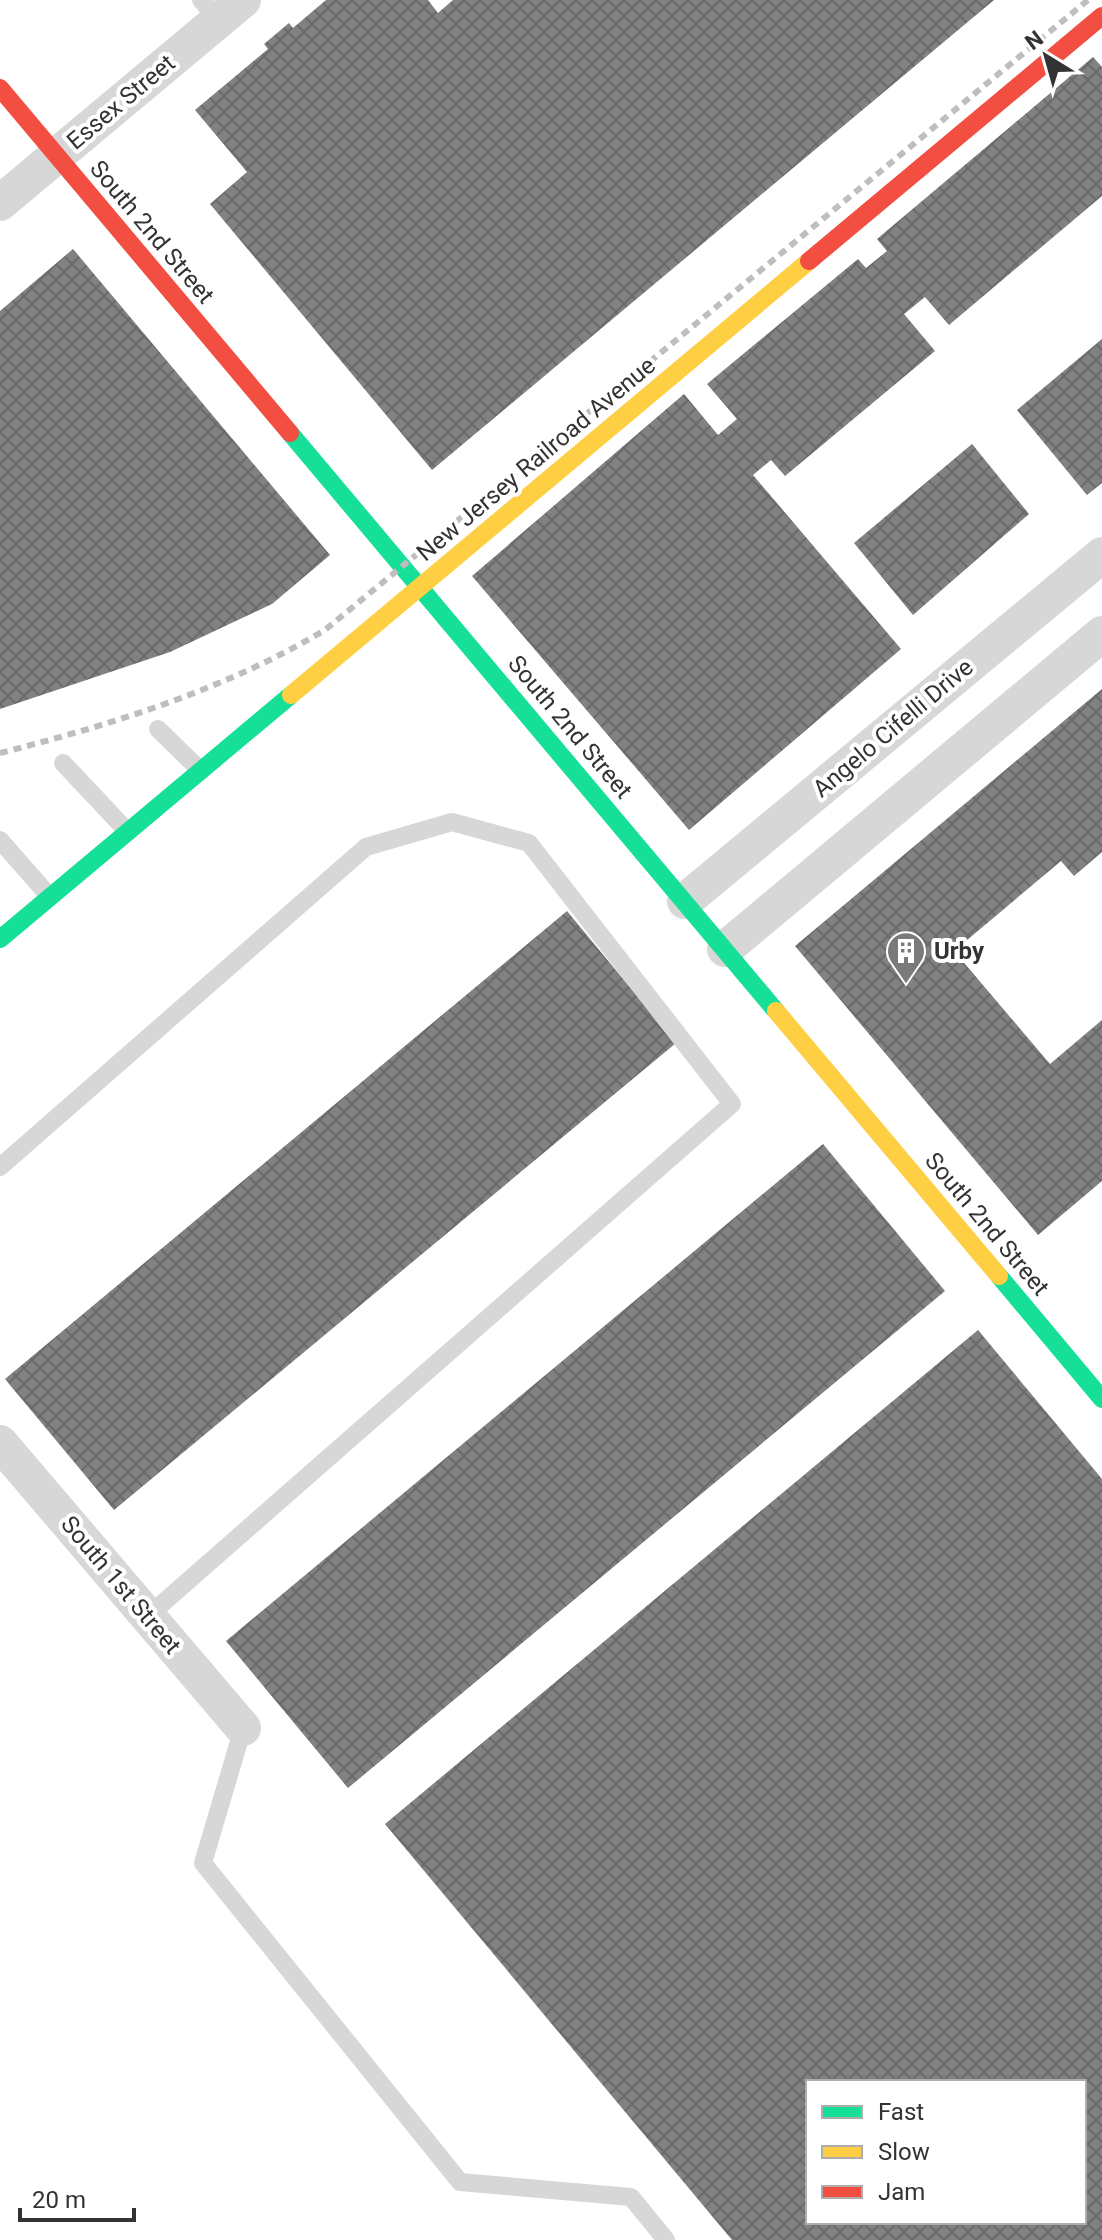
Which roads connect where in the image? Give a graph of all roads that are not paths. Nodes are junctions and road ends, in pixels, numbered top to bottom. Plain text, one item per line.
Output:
1 (221, 7) edge
2 (1102, 16) edge
3 (0, 88) edge
4 (56, 157) junction
5 (0, 203) edge
6 (1102, 555) edge
7 (421, 587) junction
8 (1102, 634) edge
9 (158, 729) dead end
10 (63, 763) dead end
11 (201, 771) junction
12 (128, 832) junction
13 (0, 840) edge
14 (50, 897) junction
15 (685, 901) junction
16 (0, 939) edge
17 (725, 949) junction
18 (0, 1167) edge
19 (1102, 1399) edge
20 (0, 1443) edge
21 (148, 1616) junction
22 (243, 1728) joint
23 (666, 2240) edge

1 - 4 street, Essex Street
2 - 7 street, New Jersey Railroad Avenue
3 - 4 street, South 2nd Street
4 - 5 street, Essex Street
4 - 7 street, South 2nd Street
6 - 15 street, Angelo Cifelli Drive
7 - 11 street, New Jersey Railroad Avenue
7 - 15 street, South 2nd Street
8 - 17 street
9 - 11 lane
10 - 12 lane
11 - 12 street, New Jersey Railroad Avenue
12 - 14 street, New Jersey Railroad Avenue
13 - 14 lane
14 - 16 street, New Jersey Railroad Avenue
15 - 17 street, South 2nd Street
17 - 19 street, South 2nd Street
18 - 21 lane
20 - 21 street, South 1st Street
21 - 22 street, South 1st Street
22 - 23 lane

